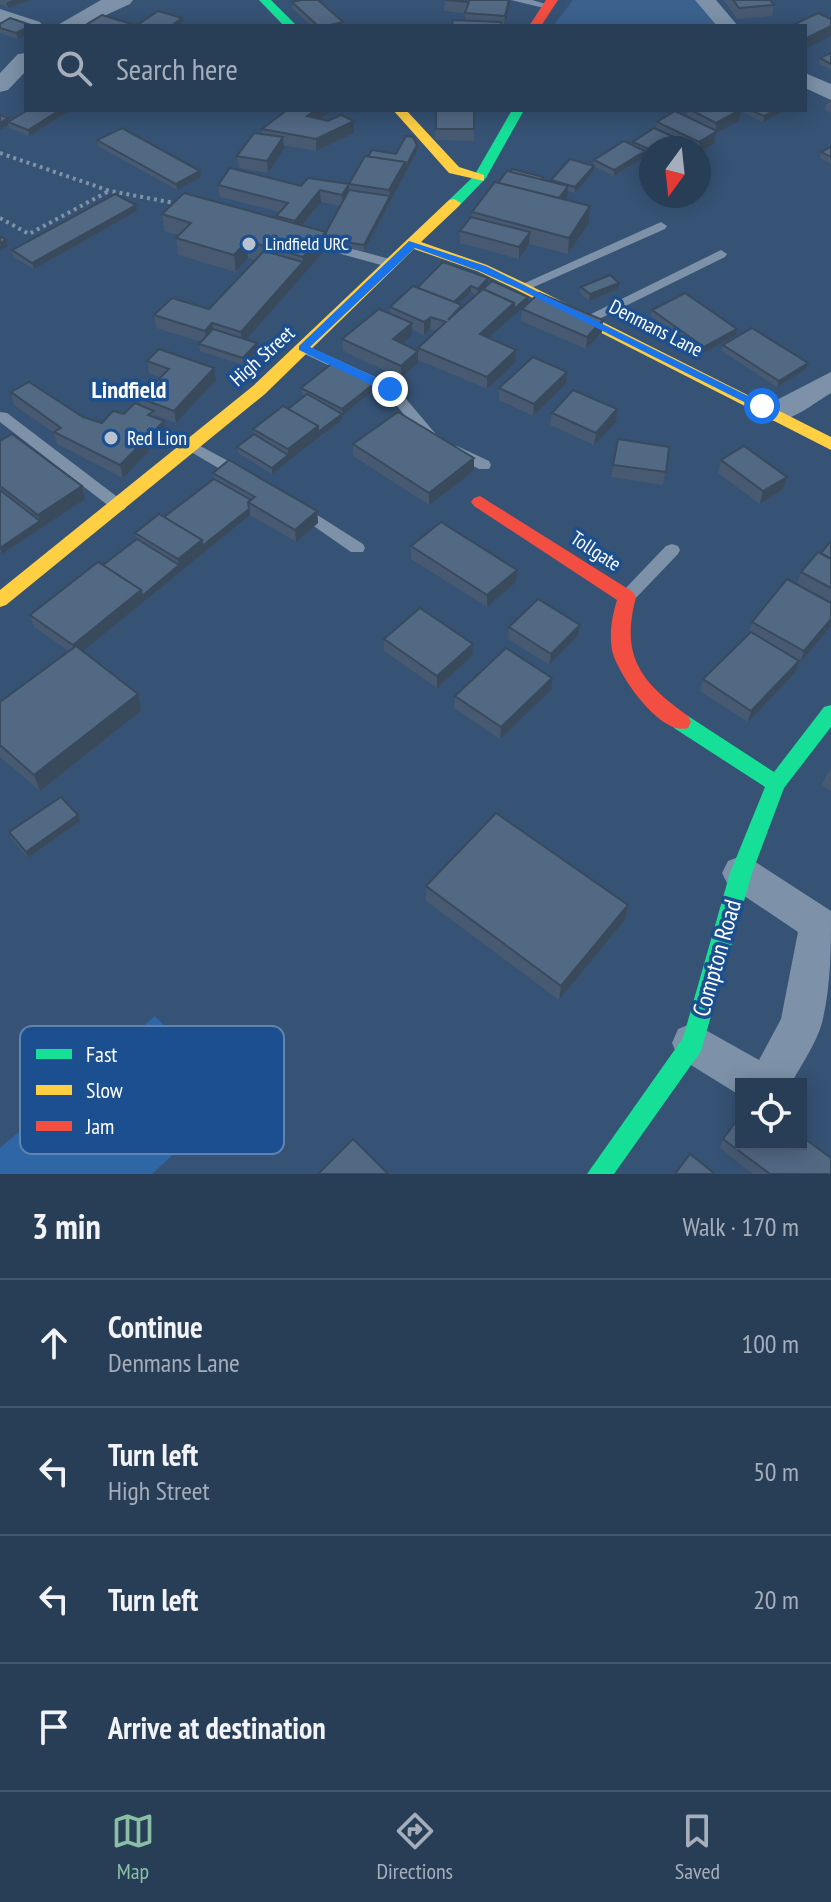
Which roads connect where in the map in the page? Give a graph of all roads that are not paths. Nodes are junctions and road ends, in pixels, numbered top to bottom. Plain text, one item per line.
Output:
1 (123, 0) edge
2 (265, 0) edge
3 (516, 0) edge
4 (705, 0) edge
5 (550, 3) edge
6 (0, 15) edge
7 (27, 24) edge
8 (70, 24) edge
9 (289, 24) edge
10 (536, 24) edge
11 (726, 24) edge
12 (24, 61) edge
13 (807, 81) edge
14 (0, 85) edge
15 (831, 93) edge
16 (401, 112) edge
17 (517, 112) edge
18 (479, 178) junction
19 (661, 226) dead end
20 (290, 235) edge
21 (413, 244) junction
22 (721, 254) dead end
23 (392, 264) junction
24 (522, 287) junction
25 (588, 319) junction
26 (303, 348) junction
27 (831, 381) edge
28 (775, 413) junction
29 (2, 416) dead end
30 (831, 444) edge
31 (191, 446) junction
32 (484, 465) dead end
33 (256, 482) edge
34 (281, 497) edge
35 (480, 502) dead end
36 (119, 506) junction
37 (357, 548) dead end
38 (672, 550) dead end
39 (627, 597) junction
40 (0, 600) edge
41 (831, 713) edge
42 (776, 784) junction
43 (741, 873) junction
44 (693, 1043) junction
45 (750, 1078) edge
46 (771, 1078) edge
47 (599, 1174) edge

1 - 8 street
2 - 9 street
3 - 5 lane
4 - 11 street
5 - 10 street
6 - 7 street
12 - 14 street
13 - 15 street
16 - 18 street
17 - 18 street, High Street
18 - 21 street, High Street
19 - 24 lane
20 - 23 lane
21 - 23 street, High Street
21 - 24 street, Denmans Lane
22 - 25 lane
23 - 26 street, High Street
24 - 25 street, Denmans Lane
25 - 28 street, Denmans Lane
26 - 31 street, High Street
26 - 32 lane
27 - 28 street
28 - 30 street, Denmans Lane
29 - 36 lane
31 - 33 lane
31 - 36 street, High Street
34 - 37 lane
35 - 39 street, Tollgate
36 - 40 street, High Street
38 - 39 lane
39 - 42 street, Tollgate
41 - 42 street, Compton Road
42 - 43 street, Compton Road
43 - 44 street, Compton Road
43 - 46 street, Compton Road
44 - 45 street, Compton Road
44 - 47 street, Compton Road

